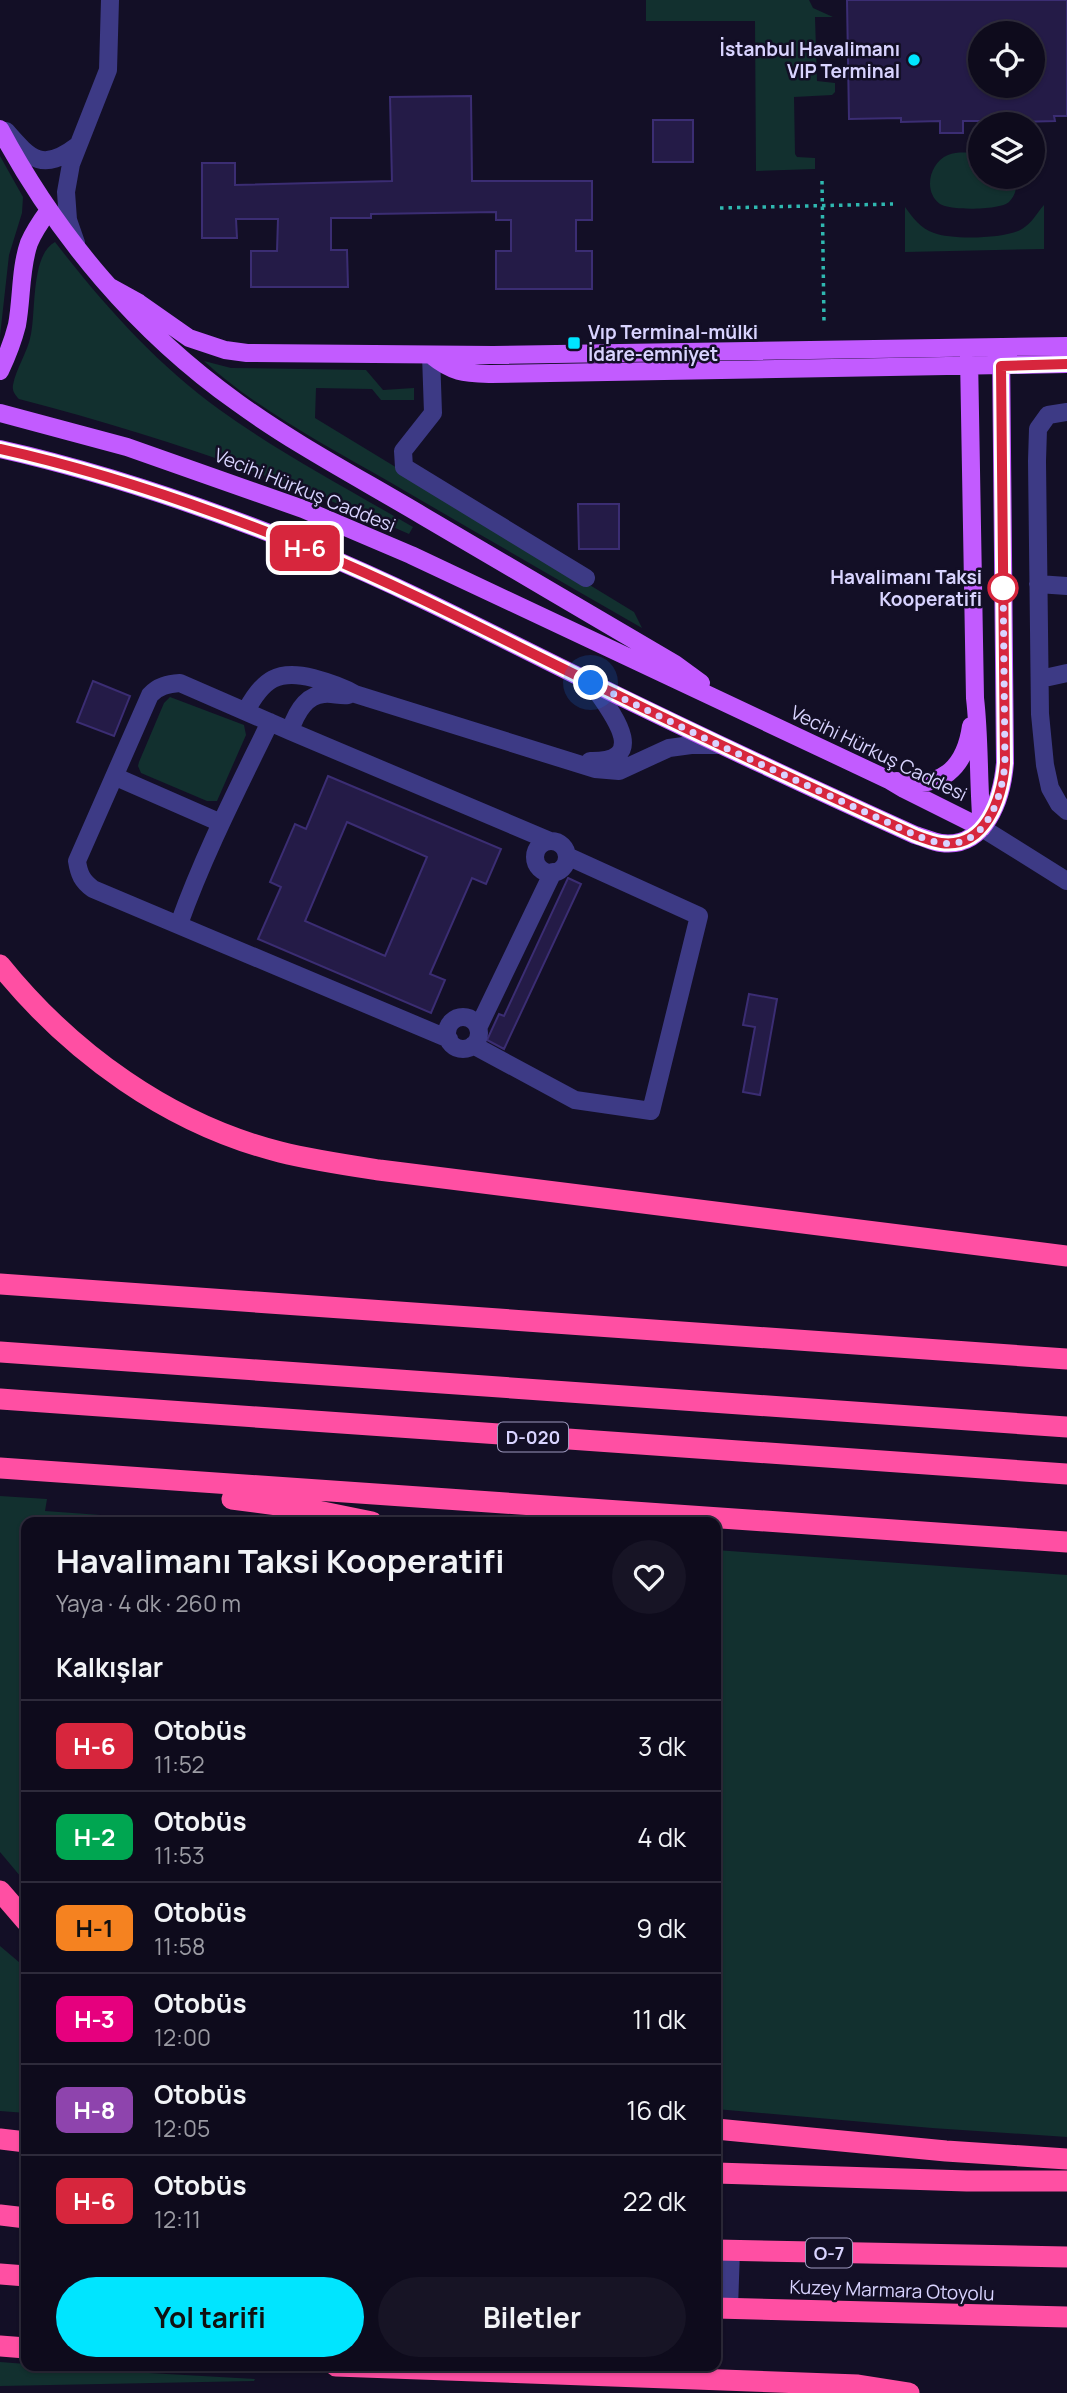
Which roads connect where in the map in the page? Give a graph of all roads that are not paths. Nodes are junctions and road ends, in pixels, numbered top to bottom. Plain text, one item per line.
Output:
1 (110, 0) edge
2 (0, 127) edge
3 (80, 144) junction
4 (49, 210) junction
5 (82, 254) junction
6 (110, 287) junction
7 (1067, 346) edge
8 (970, 348) junction
9 (431, 355) junction
10 (1001, 356) junction
11 (1067, 364) edge
12 (970, 366) junction
13 (0, 371) edge
14 (1067, 412) edge
15 (0, 413) edge
16 (0, 449) edge
17 (586, 578) dead end
18 (1038, 584) junction
19 (1067, 586) edge
20 (1067, 673) edge
21 (1040, 679) junction
22 (591, 683) junction
23 (355, 694) junction
24 (975, 698) junction
25 (732, 706) junction
26 (246, 711) junction
27 (270, 722) junction
28 (289, 731) junction
29 (719, 745) junction
30 (572, 761) junction
31 (116, 777) junction
32 (890, 779) junction
33 (1067, 811) edge
34 (221, 823) junction
35 (982, 828) junction
36 (550, 841) junction
37 (567, 856) junction
38 (553, 872) junction
39 (1067, 881) edge
40 (179, 924) junction
41 (0, 965) edge
42 (476, 1037) junction
43 (449, 1039) junction
44 (1067, 1256) edge
45 (0, 1284) edge
46 (0, 1352) edge
47 (1067, 1359) edge
48 (0, 1399) edge
49 (1067, 1427) edge
50 (0, 1468) edge
51 (1067, 1474) edge
52 (0, 1482) edge
53 (345, 1517) edge
54 (707, 1517) edge
55 (721, 1518) edge
56 (1067, 1542) edge
57 (0, 1891) edge
58 (21, 1915) edge
59 (721, 2129) edge
60 (0, 2139) edge
61 (21, 2141) edge
62 (1067, 2159) edge
63 (721, 2173) edge
64 (1067, 2181) edge
65 (0, 2215) edge
66 (21, 2217) edge
67 (723, 2250) edge
68 (1067, 2257) edge
69 (0, 2274) edge
70 (21, 2276) edge
71 (722, 2308) edge
72 (1067, 2317) edge
73 (0, 2346) edge
74 (21, 2348) edge
75 (473, 2371) edge
76 (909, 2393) edge

1 - 3 street
2 - 3 street
2 - 4 main road
3 - 5 street
4 - 5 main road
4 - 13 main road
5 - 6 main road
6 - 9 main road
6 - 25 main road
7 - 10 main road
8 - 9 main road
8 - 10 main road
8 - 12 main road
9 - 12 main road
9 - 17 street
10 - 11 main road
10 - 12 main road
10 - 35 main road
12 - 24 main road
14 - 18 street
15 - 25 main road, Vecihi Hürkuş Caddesi
16 - 22 main road
18 - 19 street
18 - 21 street
20 - 21 street
21 - 33 street
22 - 29 main road
22 - 30 street
23 - 26 street
23 - 28 street
23 - 30 street
24 - 32 main road
24 - 35 main road
25 - 32 main road, Vecihi Hürkuş Caddesi
26 - 27 street
26 - 31 street
27 - 28 street
27 - 34 street
28 - 36 street
29 - 30 street
29 - 35 main road
31 - 34 street
31 - 40 street
32 - 35 main road, Vecihi Hürkuş Caddesi
34 - 40 street
35 - 39 street
36 - 37 street
36 - 38 street
37 - 38 street
37 - 42 street
38 - 42 street
40 - 43 street
41 - 44 highway
42 - 43 street
42 - 43 street
45 - 47 highway
46 - 49 highway
48 - 51 highway, D-020
50 - 54 highway
52 - 53 highway
55 - 56 highway
57 - 58 highway
59 - 62 highway
60 - 61 highway
63 - 64 highway
65 - 66 highway
67 - 68 highway, Kuzey Marmara Otoyolu / O-7
67 - 71 street
69 - 70 highway
71 - 72 highway, Kuzey Marmara Otoyolu
73 - 74 highway
75 - 76 highway

